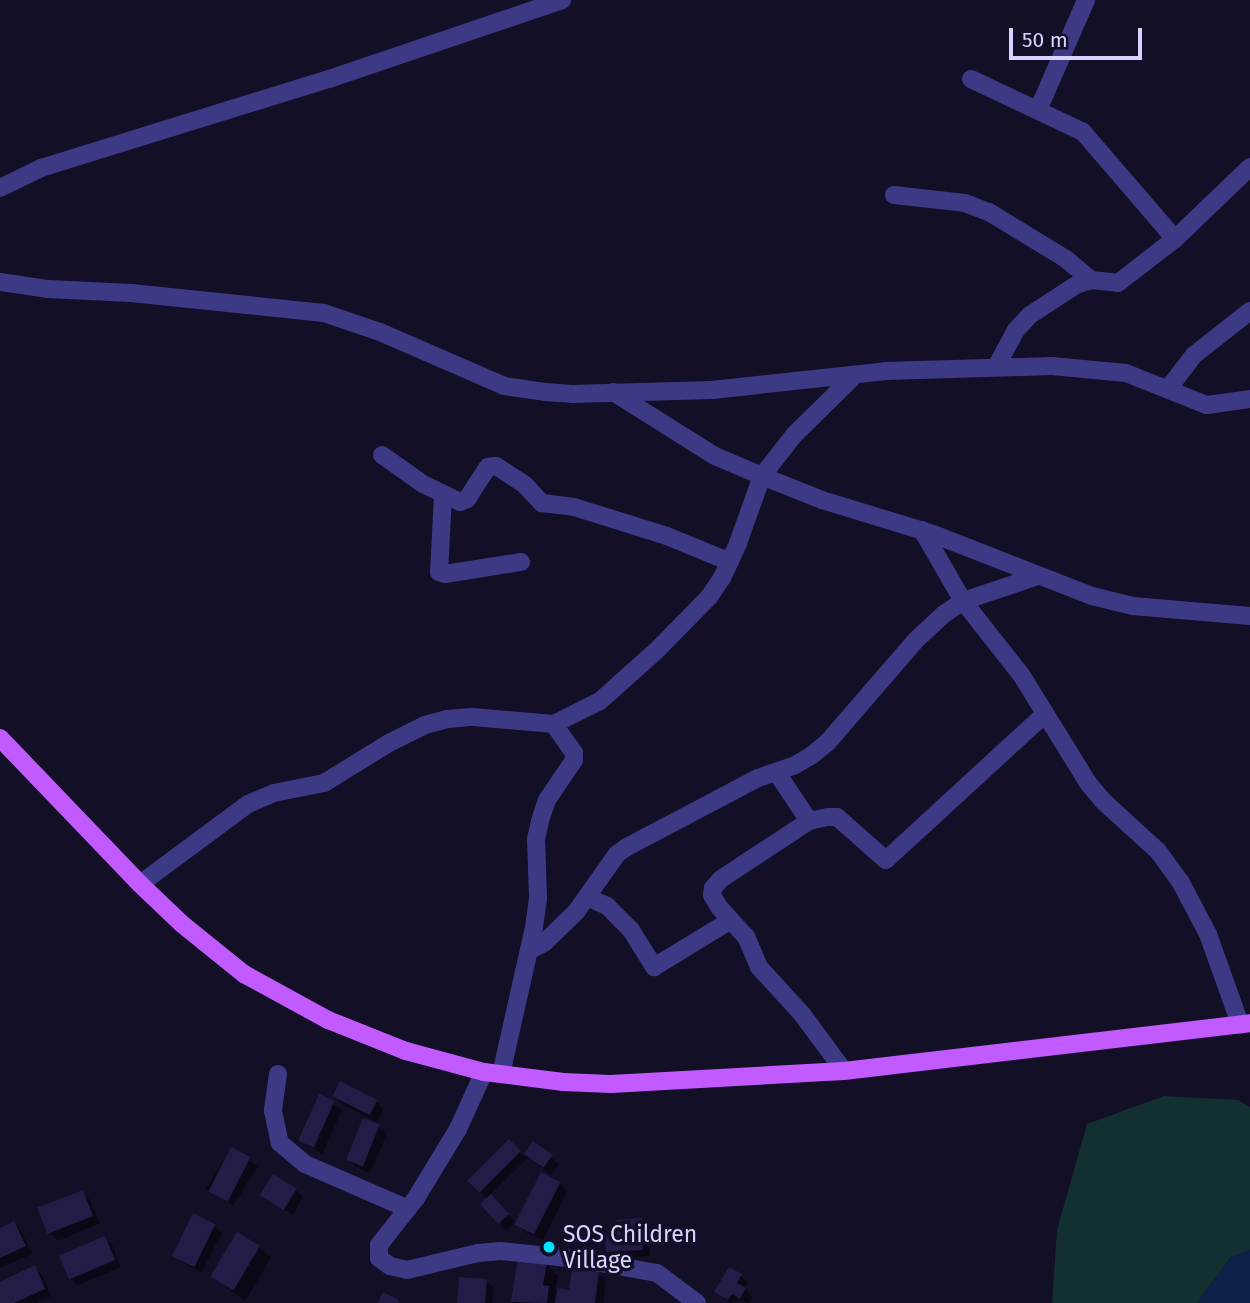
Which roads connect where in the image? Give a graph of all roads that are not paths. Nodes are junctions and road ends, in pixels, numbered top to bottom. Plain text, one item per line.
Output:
1 (562, 0) edge
2 (1086, 0) edge
3 (971, 79) dead end
4 (1038, 110) junction
5 (1250, 167) edge
6 (0, 188) edge
7 (894, 195) dead end
8 (1175, 239) junction
9 (1091, 280) junction
10 (0, 282) edge
11 (1250, 311) edge
12 (996, 367) junction
13 (854, 376) junction
14 (1168, 389) junction
15 (613, 392) junction
16 (1250, 399) edge
17 (382, 455) dead end
18 (762, 476) junction
19 (443, 494) junction
20 (922, 530) junction
21 (521, 562) dead end
22 (730, 562) junction
23 (1038, 576) junction
24 (963, 601) junction
25 (1250, 616) edge
26 (1045, 714) junction
27 (554, 724) junction
28 (0, 738) edge
29 (777, 773) junction
30 (809, 821) junction
31 (141, 884) junction
32 (587, 897) junction
33 (732, 920) junction
34 (529, 951) junction
35 (1245, 1024) edge
36 (844, 1071) junction
37 (493, 1073) junction
38 (278, 1074) dead end
39 (408, 1209) junction
40 (697, 1303) edge

1 - 6 street
2 - 4 street
3 - 4 street
4 - 8 street
5 - 8 street
7 - 9 street
8 - 9 street
9 - 12 street
10 - 15 street
11 - 14 street
12 - 13 street
12 - 14 street
13 - 15 street
13 - 18 street
14 - 16 street
15 - 18 street
17 - 19 street
18 - 20 street
18 - 22 street
19 - 21 street
19 - 22 street
20 - 23 street
20 - 24 street
22 - 27 street
23 - 24 street
23 - 25 street
24 - 26 street
24 - 29 street
26 - 30 street
26 - 35 street
27 - 31 street
27 - 34 street
28 - 31 main road
29 - 30 street
29 - 32 street
30 - 33 street
31 - 37 main road
32 - 33 street
32 - 34 street
33 - 36 street
34 - 37 street
35 - 36 main road
36 - 37 main road
37 - 39 street
38 - 39 street
39 - 40 street

